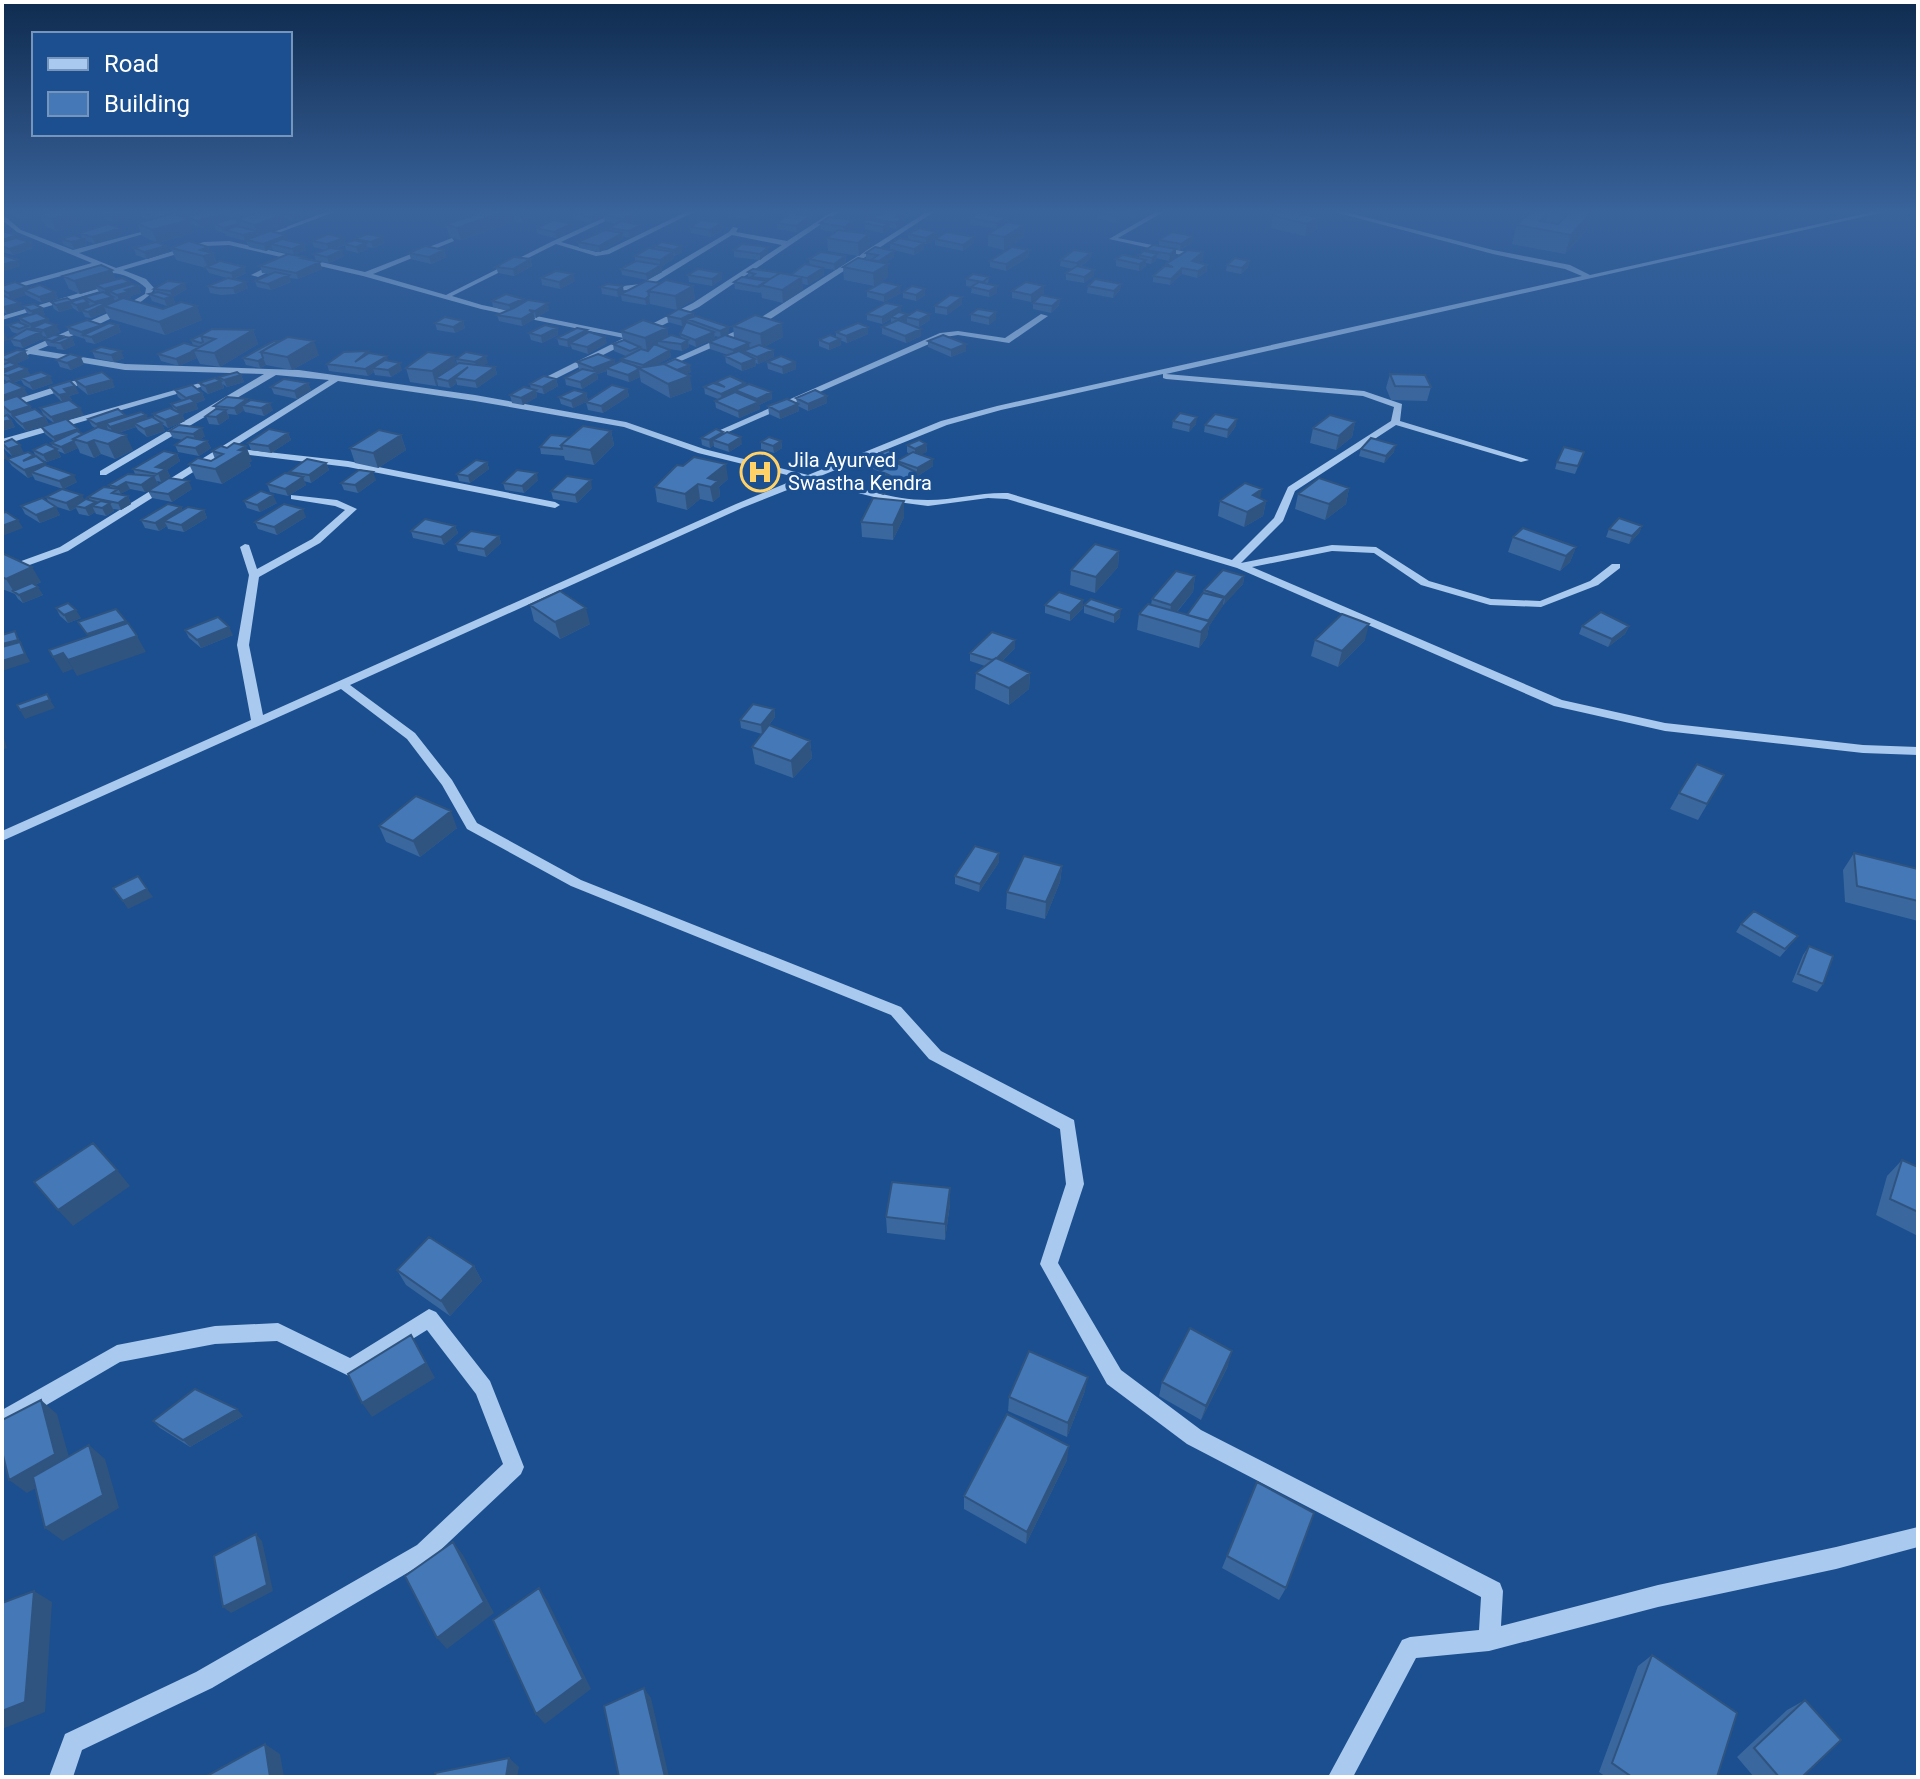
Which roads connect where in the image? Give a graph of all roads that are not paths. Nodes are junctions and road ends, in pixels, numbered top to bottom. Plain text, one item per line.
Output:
1 (88, 293) edge
2 (149, 293) edge
3 (441, 293) edge
4 (453, 293) edge
5 (714, 293) edge
6 (805, 293) edge
7 (1517, 293) edge
8 (449, 295) junction
9 (1044, 316) edge
10 (2, 318) edge
11 (629, 337) junction
12 (27, 351) junction
13 (671, 362) edge
14 (2, 363) edge
15 (125, 367) junction
16 (260, 369) junction
17 (277, 371) junction
18 (1151, 374) junction
19 (335, 380) junction
20 (529, 389) edge
21 (515, 397) edge
22 (500, 404) junction
23 (2, 407) edge
24 (1395, 422) junction
25 (2, 442) edge
26 (689, 446) junction
27 (225, 451) junction
28 (1524, 460) dead end
29 (103, 473) dead end
30 (804, 479) junction
31 (294, 497) dead end
32 (555, 505) dead end
33 (245, 547) dead end
34 (1237, 565) junction
35 (1616, 566) dead end
36 (2, 572) edge
37 (254, 575) junction
38 (342, 684) junction
39 (258, 722) junction
40 (1918, 751) edge
41 (2, 836) edge
42 (2, 1421) edge
43 (1918, 1537) edge
44 (1489, 1640) junction
45 (61, 1777) edge
46 (1340, 1777) edge

1 - 10 street
2 - 12 street
3 - 8 street
4 - 8 street
5 - 11 street
6 - 13 street
7 - 18 street
8 - 11 street
9 - 26 street
11 - 20 street
12 - 14 street
12 - 15 street
15 - 16 street
15 - 23 street
16 - 17 street
16 - 25 street
17 - 19 street
17 - 29 street
18 - 24 street
18 - 30 street
19 - 22 street
19 - 27 street
21 - 22 street
22 - 26 street
24 - 28 street
24 - 34 street
26 - 30 street
27 - 32 street
27 - 36 street
30 - 34 street
30 - 38 street
31 - 37 street
33 - 37 street
34 - 35 street
34 - 40 street
37 - 39 street
38 - 39 street
38 - 44 street
39 - 41 street
42 - 45 street
43 - 44 street
44 - 46 street

